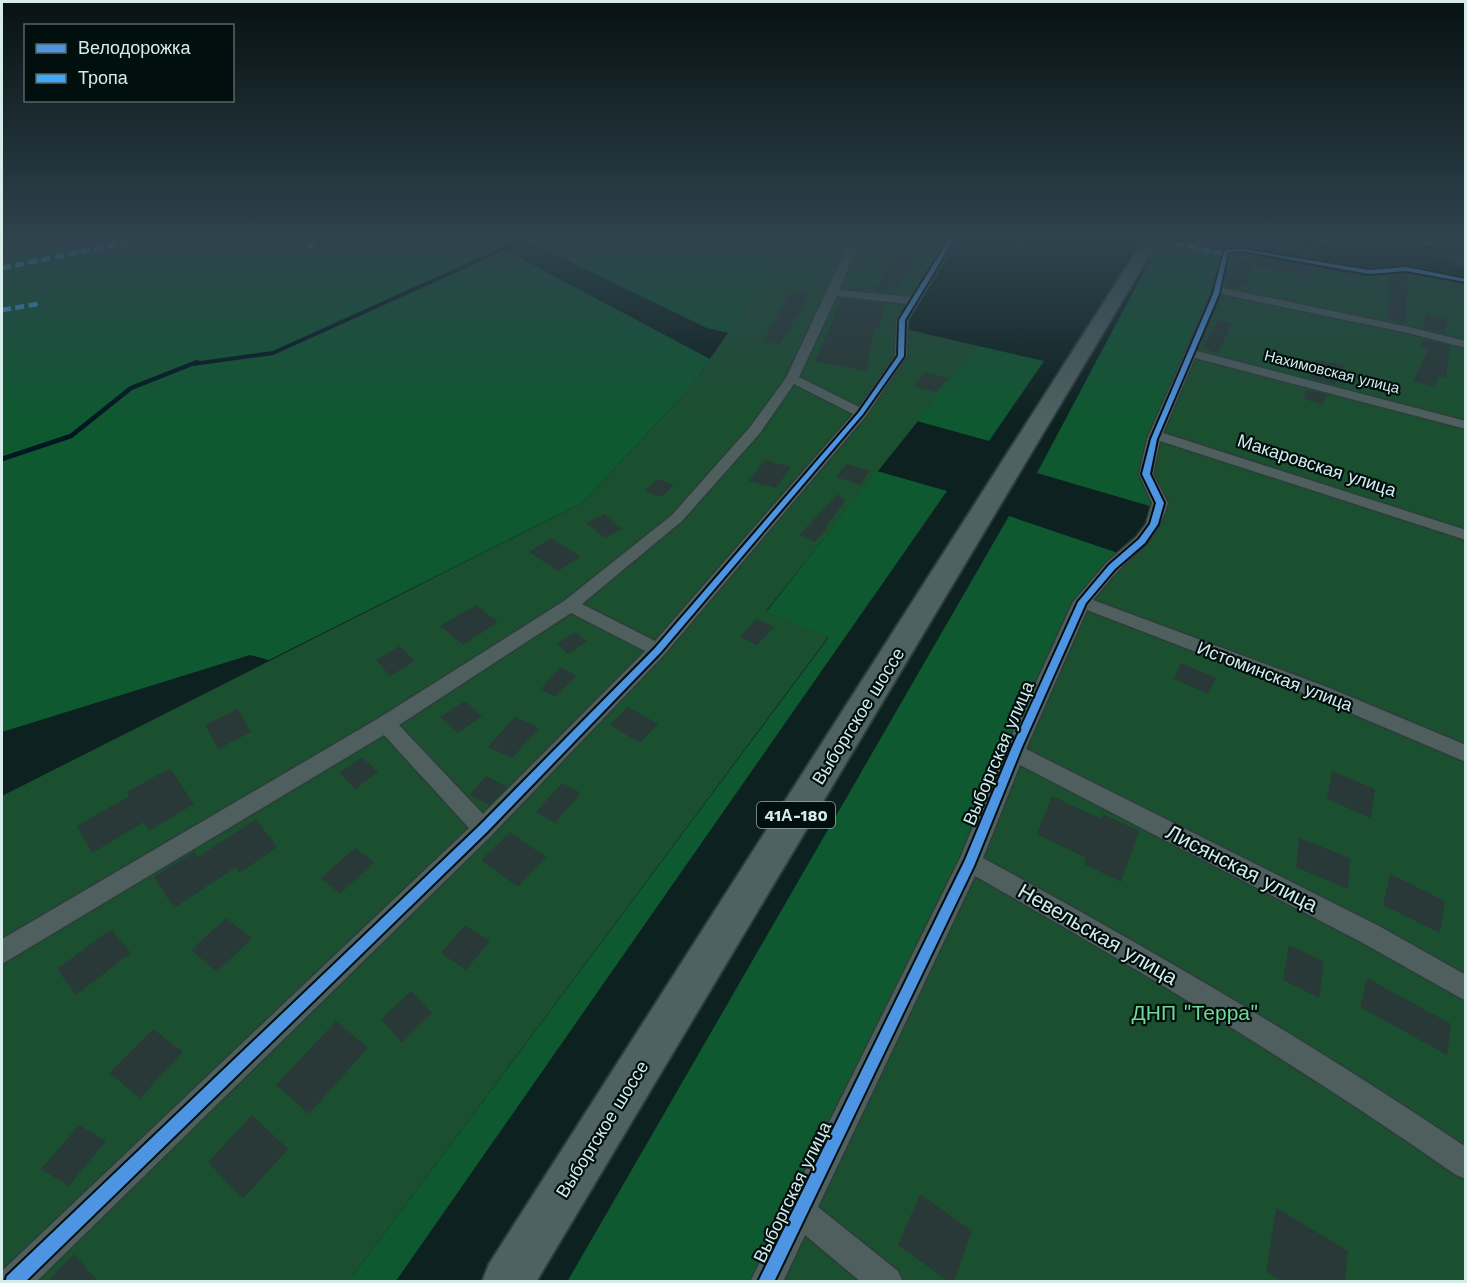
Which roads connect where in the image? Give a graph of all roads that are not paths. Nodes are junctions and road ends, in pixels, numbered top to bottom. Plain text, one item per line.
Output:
1 (829, 301) edge
2 (913, 301) edge
3 (1114, 301) edge
4 (1212, 301) edge
5 (1268, 301) edge
6 (1466, 345) edge
7 (1190, 353) junction
8 (792, 378) junction
9 (861, 413) junction
10 (1466, 425) edge
11 (1156, 435) junction
12 (1466, 535) edge
13 (1082, 602) junction
14 (570, 605) junction
15 (658, 650) junction
16 (386, 724) junction
17 (1014, 752) junction
18 (1466, 754) edge
19 (483, 828) junction
20 (970, 862) junction
21 (2, 952) edge
22 (1466, 989) edge
23 (1466, 1165) edge
24 (801, 1214) junction
25 (13, 1281) edge
26 (507, 1281) edge
27 (766, 1281) edge
28 (887, 1281) edge

1 - 8 street
2 - 9 street
3 - 26 main road, Выборгское шоссе / 41А-180
4 - 7 street, Выборгская улица
5 - 6 street
7 - 10 street, Нахимовская улица
7 - 11 street, Выборгская улица
8 - 9 street
8 - 14 street
9 - 15 street
11 - 12 street, Макаровская улица
11 - 13 street, Выборгская улица
13 - 17 street, Выборгская улица
13 - 18 street, Истоминская улица
14 - 15 street
14 - 16 street
15 - 19 street
16 - 19 street
16 - 21 street
17 - 20 street, Выборгская улица
17 - 22 street, Лисянская улица
19 - 25 street
20 - 23 street, Невельская улица
20 - 24 street, Выборгская улица
24 - 27 street, Выборгская улица
24 - 28 street

